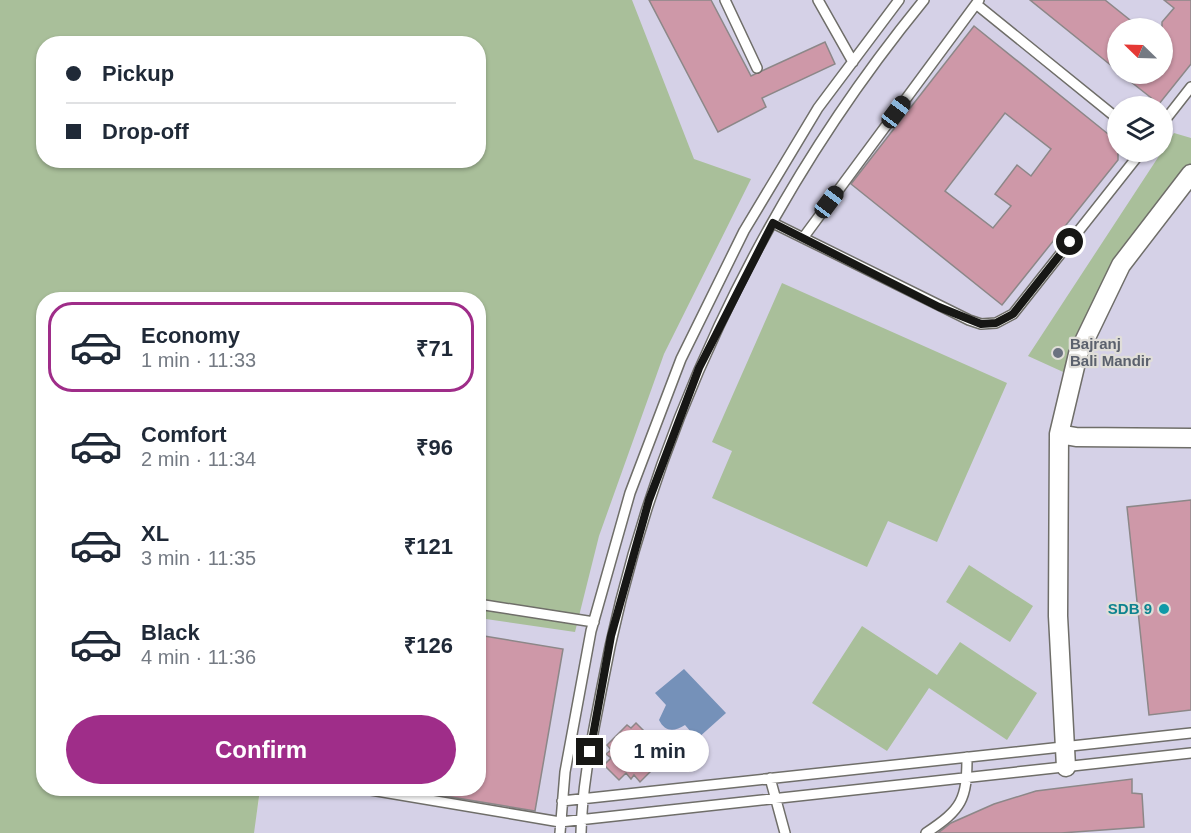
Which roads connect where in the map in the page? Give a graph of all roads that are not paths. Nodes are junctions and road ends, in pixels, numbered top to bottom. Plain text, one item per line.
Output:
1 (725, 0) edge
2 (818, 0) edge
3 (899, 0) edge
4 (924, 0) edge
5 (978, 2) edge
6 (853, 62) junction
7 (757, 68) dead end
8 (1191, 87) edge
9 (1107, 110) edge
10 (1173, 110) edge
11 (1133, 162) edge
12 (1191, 174) edge
13 (773, 223) junction
14 (803, 238) junction
15 (1059, 434) junction
16 (1191, 438) edge
17 (486, 605) edge
18 (594, 622) junction
19 (1191, 733) edge
20 (1064, 746) junction
21 (1191, 753) edge
22 (967, 757) junction
23 (1066, 767) junction
24 (770, 778) junction
25 (967, 778) junction
26 (406, 796) edge
27 (583, 798) junction
28 (774, 798) junction
29 (562, 801) junction
30 (581, 819) junction
31 (560, 822) junction
32 (560, 833) edge
33 (580, 833) edge
34 (785, 833) edge
35 (926, 833) edge

1 - 7 lane
2 - 6 lane
3 - 6 lane
4 - 13 lane
5 - 9 lane
5 - 14 lane
6 - 18 lane
8 - 10 lane
11 - 14 lane
12 - 15 street
13 - 14 lane
13 - 27 lane
15 - 16 street
15 - 20 street
17 - 18 lane
18 - 29 lane
19 - 20 lane
20 - 22 lane
20 - 23 street
21 - 23 lane
22 - 24 lane
22 - 25 lane
23 - 25 lane
24 - 27 lane
24 - 28 lane
25 - 28 lane
25 - 35 lane
26 - 31 lane
27 - 29 lane
27 - 30 lane
28 - 30 lane
28 - 34 lane
29 - 31 lane
30 - 31 lane
30 - 33 lane
31 - 32 lane

